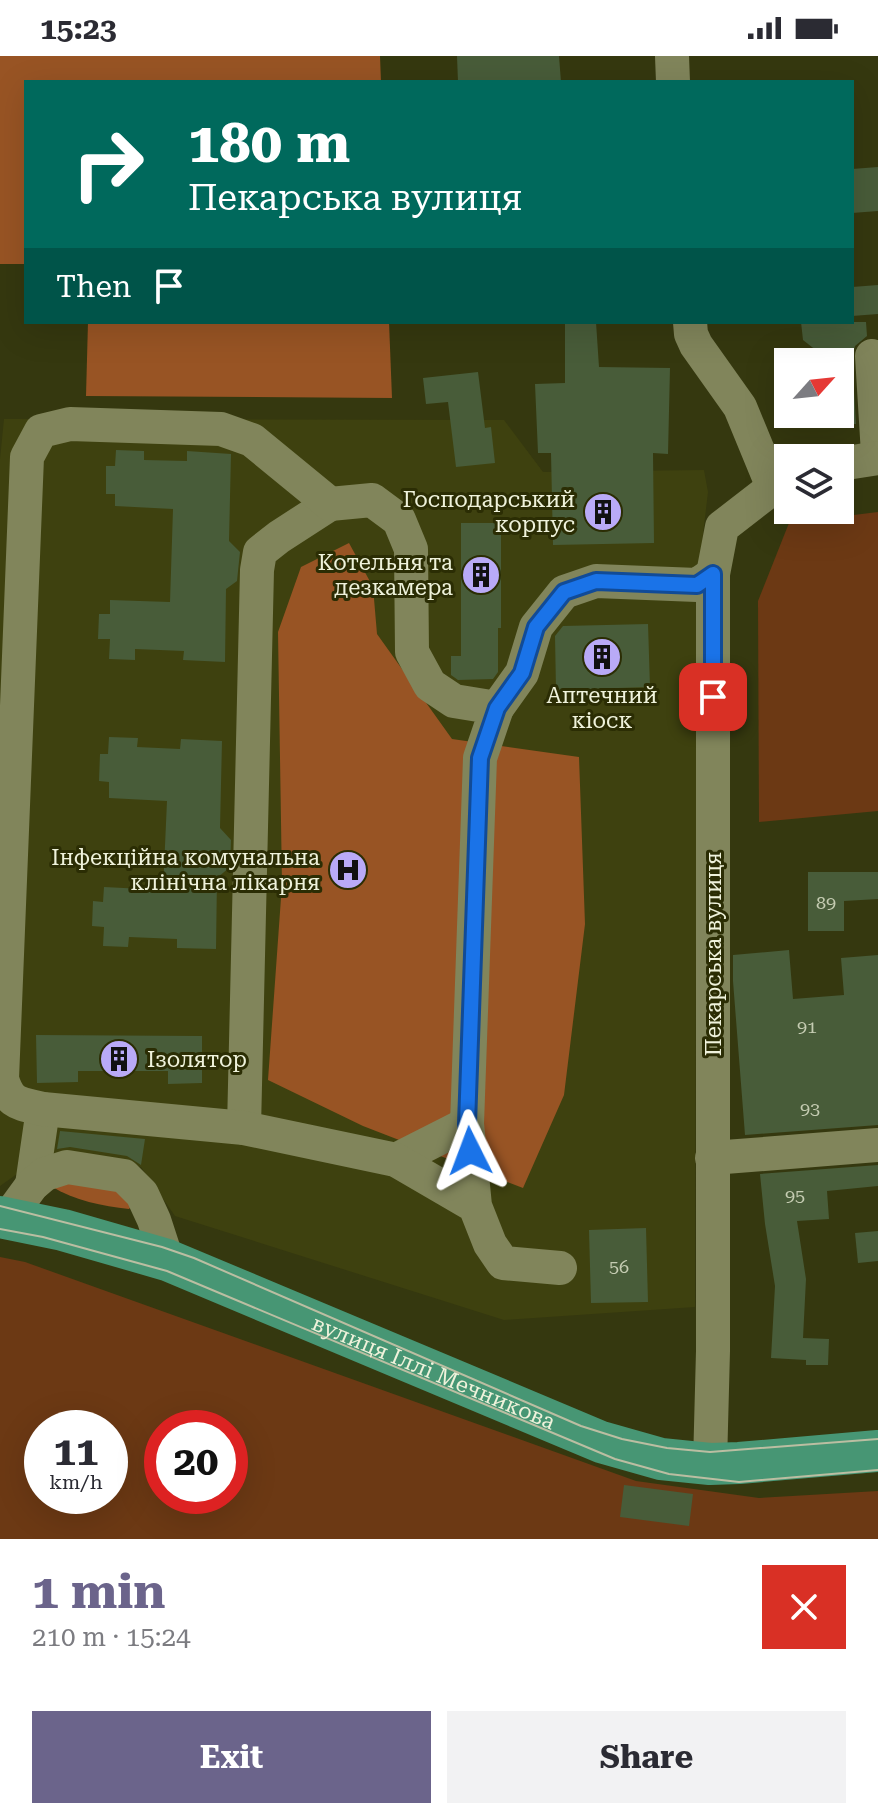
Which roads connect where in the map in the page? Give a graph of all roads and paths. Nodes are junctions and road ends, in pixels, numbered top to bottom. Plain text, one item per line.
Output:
1 (672, 56) edge
2 (673, 80) edge
3 (690, 324) edge
4 (872, 356) dead end
5 (878, 456) edge
6 (854, 461) edge
7 (774, 479) edge
8 (774, 488) edge
9 (330, 504) junction
10 (713, 574) junction
11 (497, 708) junction
12 (43, 1109) junction
13 (467, 1124) junction
14 (244, 1128) junction
15 (878, 1145) edge
16 (712, 1158) junction
17 (396, 1160) junction
18 (475, 1206) junction
19 (13, 1207) edge
20 (167, 1260) junction
21 (560, 1268) dead end
22 (878, 1451) edge
23 (710, 1464) junction

1 - 2 street
3 - 7 street
4 - 5 street
5 - 6 street
8 - 10 street, Пекарська вулиця
9 - 11 street
9 - 12 street
9 - 14 street
10 - 11 street
10 - 16 street, Пекарська вулиця
11 - 13 street
12 - 14 street
12 - 19 street
13 - 17 street
13 - 18 street
14 - 17 street
15 - 16 street
16 - 23 street, Пекарська вулиця
17 - 18 street
18 - 21 street
19 - 20 main road, вулиця Іллі Мечникова
19 - 20 street
20 - 23 main road, вулиця Іллі Мечникова
22 - 23 main road, вулиця Іллі Мечникова

